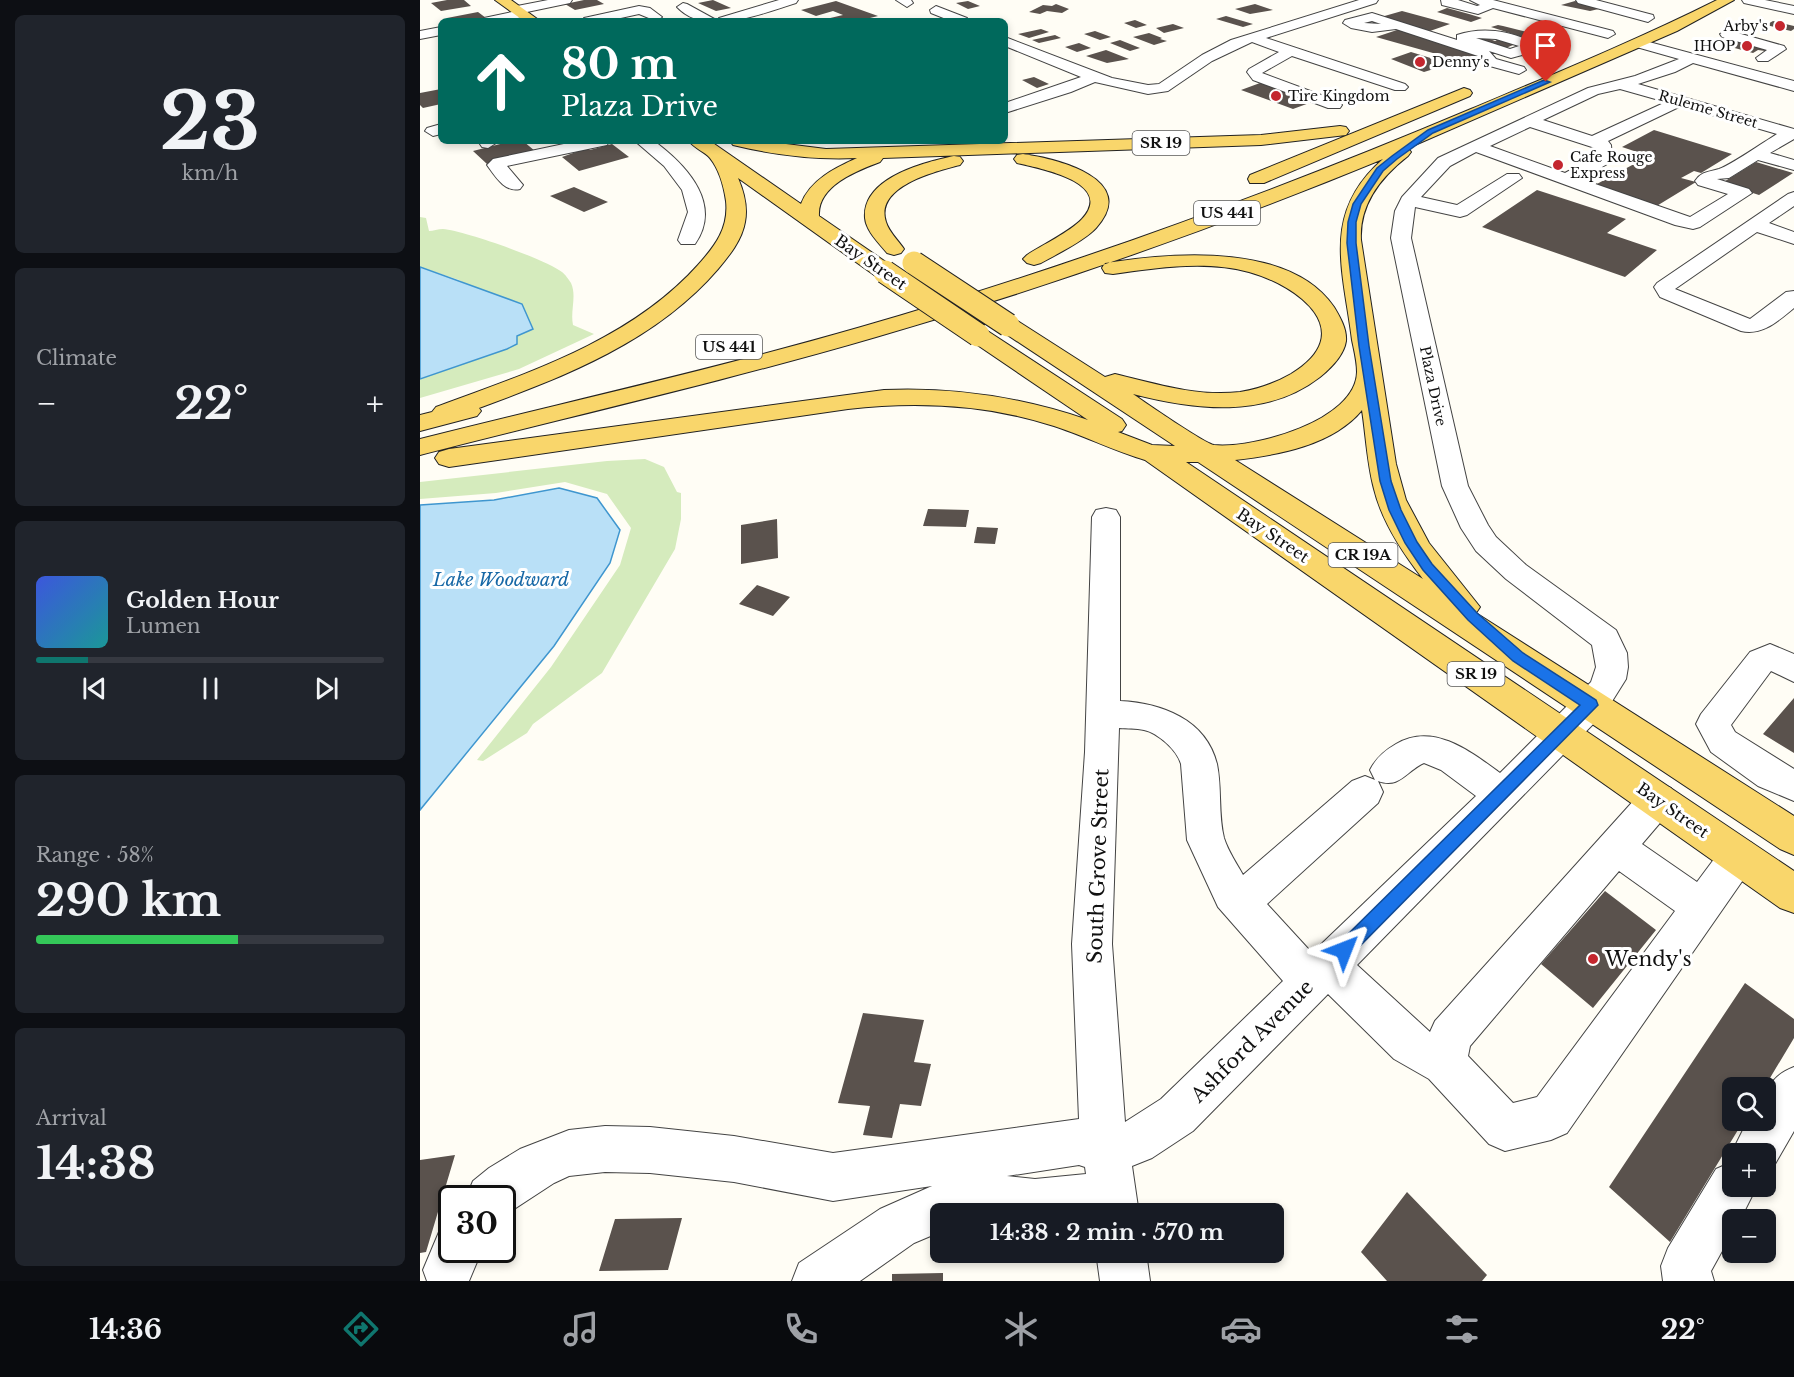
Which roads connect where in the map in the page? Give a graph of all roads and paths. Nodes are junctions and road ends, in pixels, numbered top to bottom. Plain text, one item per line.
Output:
1 (502, 0) edge
2 (566, 0) edge
3 (792, 0) edge
4 (1372, 0) edge
5 (1452, 0) edge
6 (1476, 0) edge
7 (1527, 0) edge
8 (1582, 0) edge
9 (1727, 0) edge
10 (1748, 0) edge
11 (1493, 4) junction
12 (769, 5) edge
13 (683, 7) dead end
14 (936, 10) dead end
15 (1794, 10) edge
16 (1618, 11) junction
17 (524, 15) edge
18 (786, 15) dead end
19 (1650, 16) junction
20 (656, 17) dead end
21 (506, 18) edge
22 (603, 18) edge
23 (705, 18) edge
24 (734, 18) edge
25 (955, 18) edge
26 (1395, 25) dead end
27 (1617, 30) junction
28 (438, 32) edge
29 (1727, 34) dead end
30 (420, 35) edge
31 (1252, 38) junction
32 (1008, 42) edge
33 (1638, 43) junction
34 (1582, 45) dead end
35 (1521, 50) dead end
36 (1292, 51) junction
37 (1556, 56) joint
38 (1693, 57) junction
39 (1763, 58) dead end
40 (1366, 59) dead end
41 (1587, 64) junction
42 (1341, 68) junction
43 (1519, 70) junction
44 (1096, 76) junction
45 (1621, 84) junction
46 (1794, 86) edge
47 (1400, 87) dead end
48 (1680, 101) junction
49 (1334, 105) dead end
50 (1008, 107) edge
51 (1397, 120) junction
52 (1529, 121) junction
53 (1713, 125) dead end
54 (1431, 131) junction
55 (1786, 140) edge
56 (1589, 141) junction
57 (587, 144) edge
58 (647, 144) edge
59 (752, 144) edge
60 (723, 148) edge
61 (1568, 149) dead end
62 (923, 151) junction
63 (1464, 152) junction
64 (1757, 154) junction
65 (1550, 158) dead end
66 (1794, 165) edge
67 (767, 166) dead end
68 (1531, 167) junction
69 (1513, 178) junction
70 (1566, 180) junction
71 (795, 184) dead end
72 (514, 185) dead end
73 (1239, 186) dead end
74 (1743, 193) junction
75 (814, 196) junction
76 (1410, 200) junction
77 (832, 208) dead end
78 (1775, 211) edge
79 (809, 219) junction
80 (1794, 224) edge
81 (858, 226) dead end
82 (1674, 234) dead end
83 (1099, 237) dead end
84 (1794, 238) edge
85 (688, 240) dead end
86 (894, 249) junction
87 (1034, 259) junction
88 (1019, 284) junction
89 (1794, 297) edge
90 (707, 352) dead end
91 (1075, 368) junction
92 (1369, 374) junction
93 (569, 386) dead end
94 (420, 422) edge
95 (420, 447) edge
96 (1207, 454) junction
97 (1156, 455) junction
98 (420, 463) edge
99 (1106, 517) dead end
100 (1786, 655) edge
101 (1518, 657) junction
102 (1591, 705) junction
103 (1103, 714) junction
104 (1563, 734) junction
105 (1782, 781) edge
106 (1502, 794) junction
107 (1658, 800) junction
108 (1746, 805) junction
109 (1794, 837) edge
110 (1616, 847) junction
111 (1739, 855) junction
112 (1794, 894) edge
113 (1240, 903) junction
114 (1701, 908) junction
115 (1319, 974) junction
116 (1445, 1063) junction
117 (1794, 1089) edge
118 (1761, 1143) edge
119 (506, 1185) edge
120 (1111, 1186) edge
121 (1727, 1197) edge
122 (1123, 1263) edge
123 (817, 1281) edge
124 (1125, 1281) edge
125 (1689, 1281) edge

1 - 17 main road
2 - 17 street
3 - 12 street
4 - 31 street
5 - 11 street
6 - 11 street
7 - 16 street
8 - 16 street
9 - 33 main road, US 441
10 - 15 street
11 - 27 street
12 - 18 street
12 - 24 street
13 - 23 street
14 - 25 street
16 - 19 street
17 - 21 street
19 - 27 main road
19 - 33 main road
20 - 22 street
26 - 43 street
27 - 34 main road
27 - 41 main road
28 - 30 street
29 - 39 street
31 - 36 street
31 - 44 street
32 - 44 street
33 - 38 street
33 - 41 main road, US 441
35 - 37 street
36 - 42 street
36 - 49 street
37 - 43 main road, US 441
38 - 45 street, Plaza Drive
38 - 46 street
40 - 42 street
41 - 54 main road, US 441
42 - 47 street
43 - 51 main road, US 441
44 - 50 street
45 - 48 street, Ruleme Street
45 - 52 street, Plaza Drive
48 - 55 street, Ruleme Street
48 - 56 street
51 - 62 main road, SR 19
51 - 73 main road, US 441
52 - 56 street
52 - 63 street, Plaza Drive
53 - 55 street
54 - 88 main road, US 441
54 - 92 main road, SR 19
55 - 64 street
56 - 61 street
56 - 70 street
57 - 72 street
58 - 85 street
59 - 62 main road
60 - 67 main road
60 - 79 main road, Bay Street
60 - 94 main road
62 - 75 main road, SR 19
63 - 68 street
63 - 69 street
63 - 76 street, Plaza Drive
64 - 66 street
64 - 74 street
65 - 68 street
68 - 70 street
69 - 76 street
69 - 82 street
70 - 74 street
71 - 75 main road
74 - 78 street
75 - 77 main road
75 - 79 main road
76 - 102 street, Plaza Drive
78 - 80 street
78 - 84 street
78 - 89 street
79 - 97 main road, Bay Street / SR 19, bridge
81 - 86 main road, CR 19A
83 - 87 main road, US 441
86 - 87 main road
86 - 91 main road, Bay Street / CR 19A, bridge
87 - 90 main road, US 441
88 - 91 main road
88 - 95 main road, US 441
91 - 96 main road, Bay Street / CR 19A
92 - 96 main road
92 - 101 main road, SR 19
93 - 94 main road
96 - 97 main road
96 - 101 main road, Bay Street / CR 19A
97 - 98 main road
97 - 104 main road, Bay Street / SR 19
99 - 103 street, South Grove Street
100 - 105 street
101 - 102 main road, Bay Street / SR 19
102 - 104 street, Plaza Drive
102 - 108 main road, Bay Street / SR 19
103 - 113 street
103 - 120 street, South Grove Street
104 - 106 street, Ashford Avenue
104 - 107 main road, Bay Street / SR 19
105 - 108 street
106 - 113 street
106 - 115 street, Ashford Avenue
107 - 110 street
107 - 111 main road, Bay Street / SR 19
108 - 109 main road, Bay Street / SR 19
110 - 114 street
110 - 116 street
111 - 112 main road, Bay Street / SR 19
111 - 114 street
113 - 115 street
114 - 116 street
115 - 116 street
115 - 120 street, Ashford Avenue
117 - 118 street
119 - 120 street
120 - 123 street, Ashford Avenue
121 - 125 street
122 - 124 street

